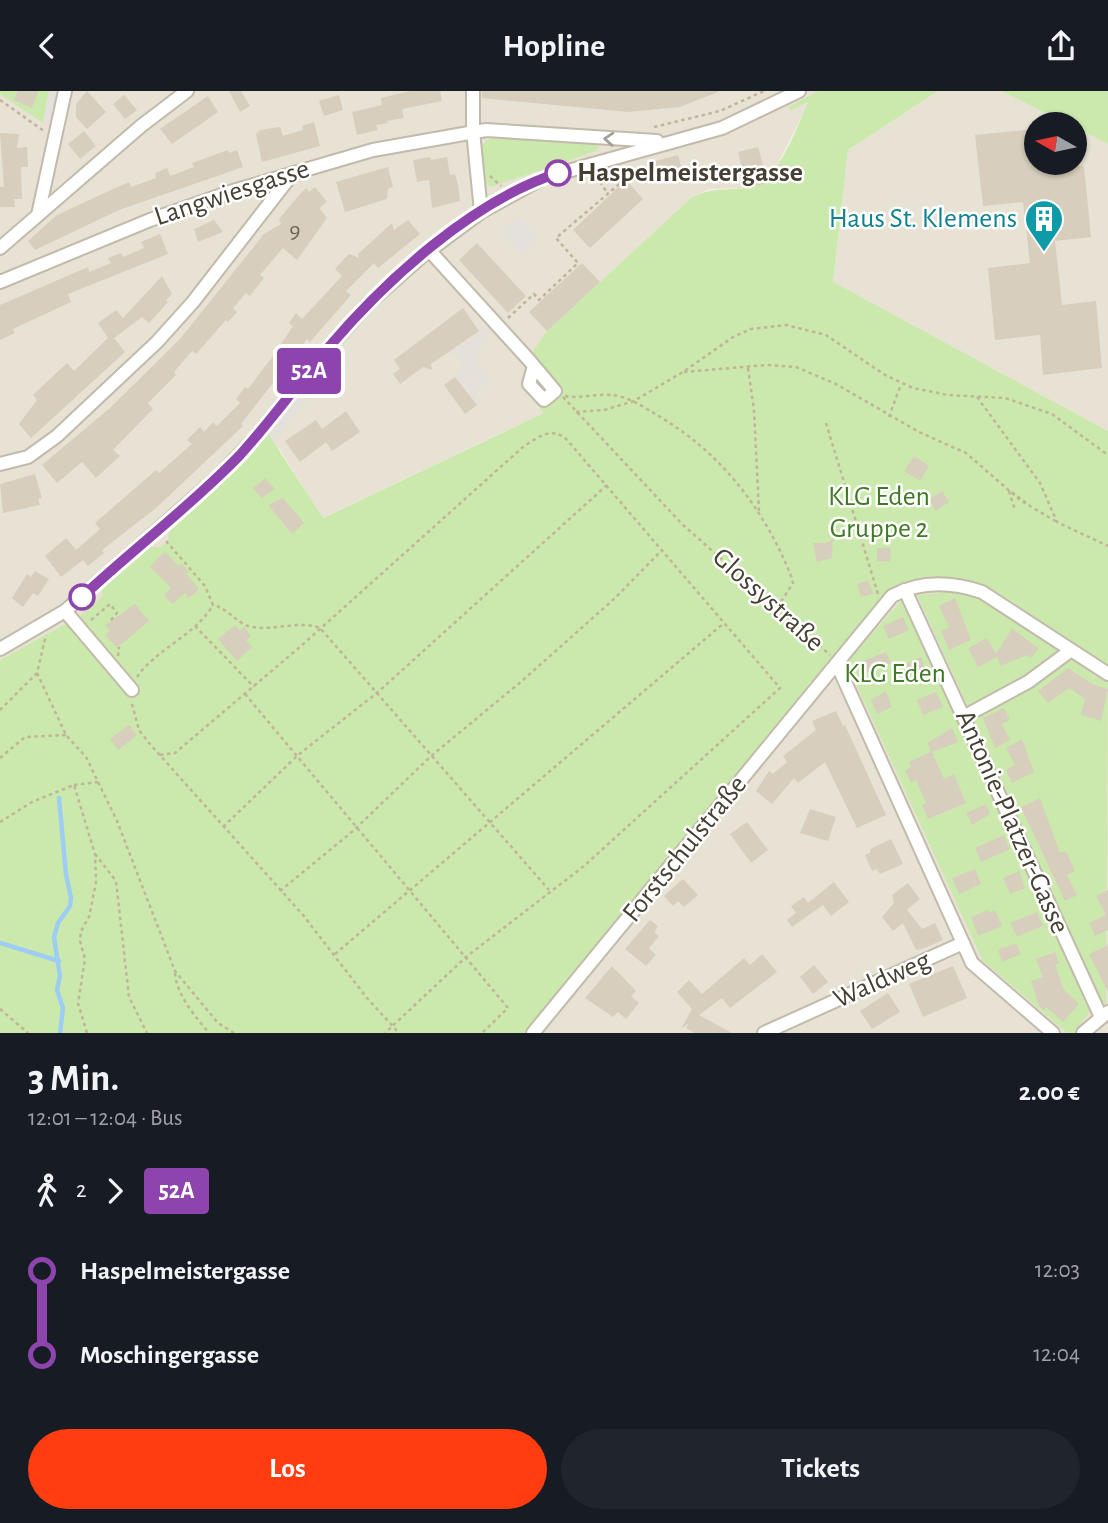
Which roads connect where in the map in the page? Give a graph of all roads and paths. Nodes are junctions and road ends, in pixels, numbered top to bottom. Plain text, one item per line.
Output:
1 (65, 91) edge
2 (187, 91) edge
3 (473, 91) edge
4 (764, 91) edge
5 (799, 91) edge
6 (0, 100) edge
7 (643, 129) dead end
8 (473, 131) junction
9 (55, 139) junction
10 (678, 141) junction
11 (592, 163) junction
12 (293, 173) junction
13 (624, 180) dead end
14 (608, 194) junction
15 (481, 212) junction
16 (37, 215) junction
17 (0, 248) edge
18 (429, 250) junction
19 (0, 282) edge
20 (499, 327) junction
21 (748, 368) junction
22 (683, 372) junction
23 (901, 383) junction
24 (558, 393) junction
25 (977, 397) junction
26 (634, 401) junction
27 (576, 412) junction
28 (889, 417) junction
29 (826, 423) dead end
30 (1108, 455) edge
31 (0, 464) edge
32 (607, 485) junction
33 (1009, 491) junction
34 (1015, 510) dead end
35 (759, 514) junction
36 (1058, 522) junction
37 (157, 530) junction
38 (1107, 544) edge
39 (662, 550) junction
40 (905, 590) junction
41 (213, 605) junction
42 (882, 607) junction
43 (777, 608) junction
44 (65, 611) junction
45 (110, 621) dead end
46 (49, 622) junction
47 (724, 623) junction
48 (195, 626) junction
49 (320, 628) junction
50 (80, 629) junction
51 (0, 649) edge
52 (1070, 650) junction
53 (837, 664) junction
54 (37, 673) junction
55 (1108, 674) edge
56 (254, 687) junction
57 (132, 690) junction
58 (378, 692) junction
59 (244, 694) junction
60 (0, 710) edge
61 (965, 716) junction
62 (66, 734) junction
63 (433, 754) junction
64 (160, 755) junction
65 (298, 755) junction
66 (0, 758) edge
67 (98, 782) junction
68 (74, 785) junction
69 (0, 822) edge
70 (491, 823) junction
71 (357, 826) junction
72 (223, 827) junction
73 (94, 854) junction
74 (280, 891) junction
75 (411, 891) junction
76 (550, 891) junction
77 (963, 943) junction
78 (334, 955) junction
79 (467, 957) junction
80 (175, 971) junction
81 (0, 1009) edge
82 (1105, 1014) edge
83 (393, 1026) junction
84 (535, 1032) edge
85 (28, 1033) edge
86 (87, 1033) edge
87 (147, 1033) edge
88 (209, 1033) edge
89 (234, 1033) edge
90 (384, 1033) edge
91 (399, 1033) edge
92 (482, 1033) edge
93 (764, 1033) edge
94 (1053, 1033) edge
95 (1083, 1033) edge

1 - 9 street
2 - 16 street
3 - 8 street
4 - 7 path
5 - 10 street
6 - 9 path
10 -> 8 street, Langwiesgasse
8 - 12 street, Langwiesgasse
8 - 15 street
9 - 16 street
10 - 11 street
11 - 14 path
11 - 15 street
12 - 19 street, Langwiesgasse
12 - 31 street
13 - 14 path
14 - 20 path
15 - 18 street
16 - 17 street
18 - 20 street
18 - 37 street
20 - 24 street
21 - 22 path
21 - 28 path
21 - 35 path
22 - 23 path
22 - 26 path
23 - 25 path
23 - 28 path
24 - 26 path
24 - 27 path, Glossystraße
25 - 30 path
25 - 36 path
26 - 27 path
26 - 35 path
27 - 43 path, Glossystraße
28 - 33 path
29 - 42 path
32 - 39 path
32 - 49 path
32 - 58 path
33 - 34 path
33 - 36 path
35 - 43 path
36 - 38 path
37 - 41 path
37 - 44 street
39 - 47 path
39 - 63 path
40 - 42 street, Forstschulstraße
40 - 52 street
40 - 61 street, Antonie-Platzer-Gasse
41 - 48 path
41 - 49 path
42 - 53 street, Forstschulstraße
43 - 53 path, Glossystraße
44 - 46 street
44 - 50 street
45 - 50 path
46 - 51 street
46 - 54 path
47 - 70 path
47 - 76 path
48 - 56 path
48 - 57 path
49 - 56 path
49 - 58 path
50 - 57 street
52 - 55 street
52 - 61 street
53 - 77 street, Glossystraße
53 - 84 street, Forstschulstraße
54 - 60 path
54 - 62 path
56 - 59 path
57 - 64 path
58 - 63 path
58 - 65 path
59 - 64 path
59 - 65 path
61 - 82 street, Antonie-Platzer-Gasse
62 - 66 path
62 - 67 path
63 - 70 path
63 - 71 path
64 - 72 path
65 - 71 path
65 - 72 path
67 - 68 path
67 - 80 path
68 - 69 path
68 - 73 path
70 - 75 path
70 - 76 path
71 - 74 path
71 - 75 path
72 - 74 path
73 - 86 path
73 - 87 path
74 - 78 path
75 - 78 path
75 - 79 path
76 - 79 path
77 - 93 street, Waldweg
77 - 94 street, Glossystraße
78 - 83 path
79 - 83 path
79 - 92 path
80 - 88 path
80 - 89 path
81 - 85 path
82 - 95 street
83 - 90 path
83 - 91 path

